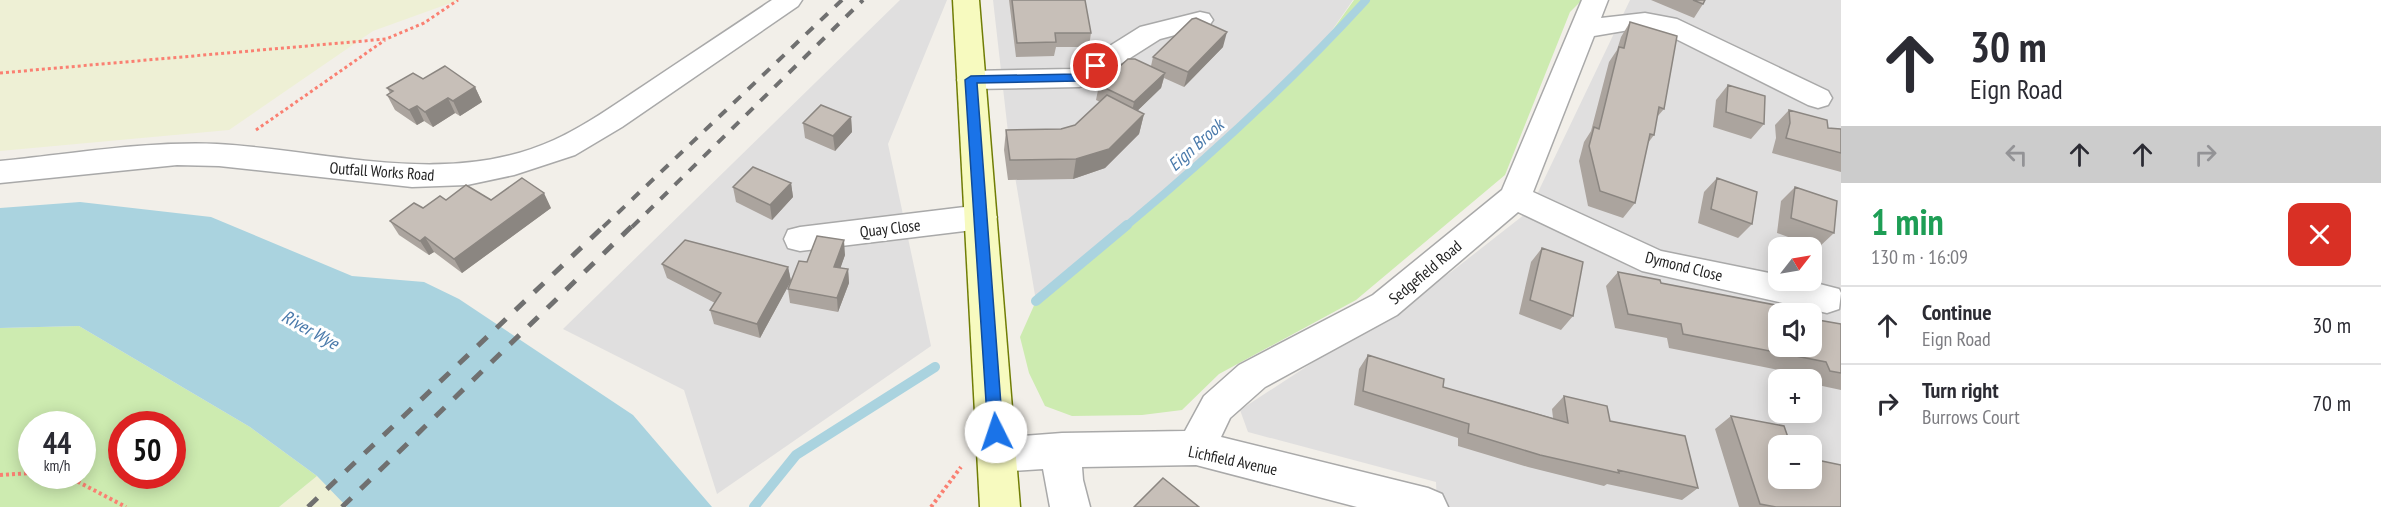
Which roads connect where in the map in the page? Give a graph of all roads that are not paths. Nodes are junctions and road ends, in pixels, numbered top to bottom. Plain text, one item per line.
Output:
1 (789, 0) edge
2 (966, 0) edge
3 (1595, 0) edge
4 (1200, 20) edge
5 (1581, 30) junction
6 (971, 80) junction
7 (1818, 98) dead end
8 (13, 170) edge
9 (1515, 197) junction
10 (981, 217) junction
11 (800, 239) dead end
12 (1827, 299) dead end
13 (1197, 448) junction
14 (1062, 450) junction
15 (982, 457) junction
16 (1000, 507) edge
17 (1070, 507) edge
18 (1428, 507) edge

1 - 8 street, Outfall Works Road
2 - 6 main road
3 - 5 street, Sedgefield Road
4 - 6 street
5 - 7 street
5 - 9 street, Sedgefield Road
6 - 10 main road
9 - 12 street, Dymond Close
9 - 13 street, Sedgefield Road
10 - 11 street, Quay Close
10 - 15 main road
13 - 14 street, Lichfield Avenue
13 - 18 street, Lichfield Avenue
14 - 15 street, Lichfield Avenue
14 - 17 street
15 - 16 main road

